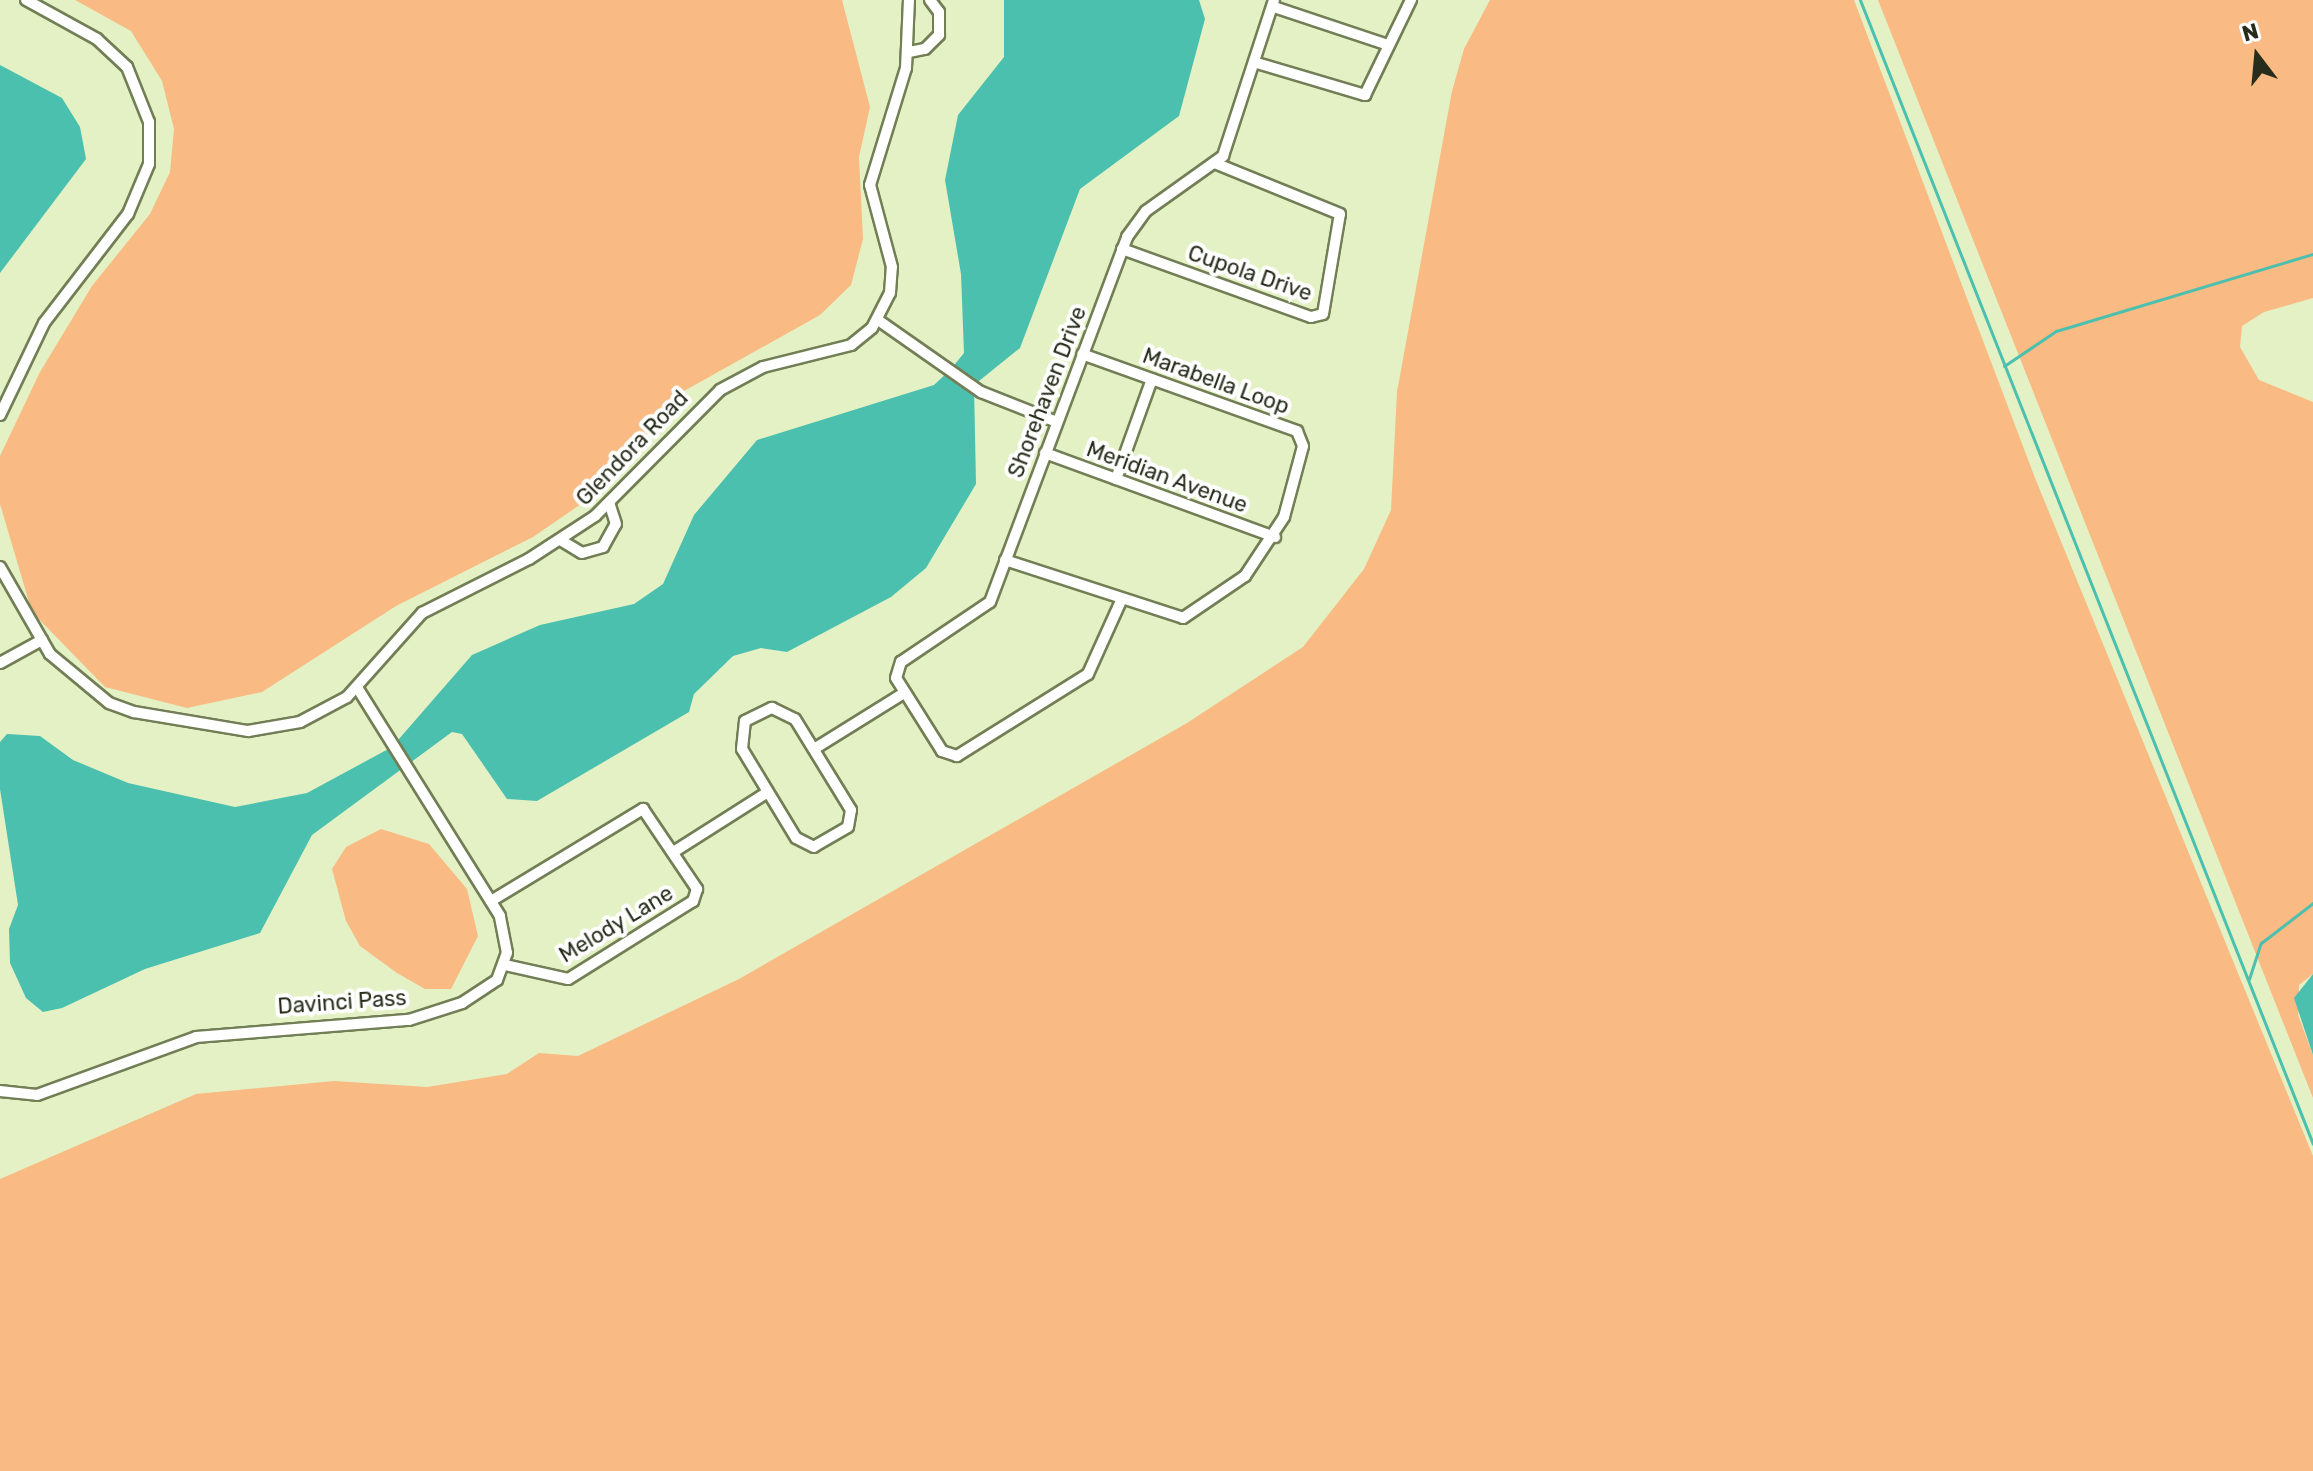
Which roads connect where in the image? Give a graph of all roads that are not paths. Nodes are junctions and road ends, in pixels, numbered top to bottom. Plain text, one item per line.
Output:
1 (26, 0) edge
2 (909, 0) edge
3 (930, 0) edge
4 (1411, 0) edge
5 (1274, 4) edge
6 (1388, 45) junction
7 (909, 52) junction
8 (1257, 63) junction
9 (1217, 164) junction
10 (1122, 249) junction
11 (878, 320) junction
12 (1082, 354) junction
13 (1152, 379) junction
14 (0, 415) edge
15 (1057, 422) junction
16 (1045, 453) junction
17 (1116, 479) junction
18 (609, 503) junction
19 (1275, 537) junction
20 (562, 541) junction
21 (1005, 560) junction
22 (0, 567) edge
23 (4, 584) edge
24 (1120, 603) junction
25 (42, 640) junction
26 (0, 663) edge
27 (357, 687) junction
28 (904, 693) junction
29 (814, 749) junction
30 (768, 792) junction
31 (675, 851) junction
32 (491, 901) junction
33 (505, 965) junction
34 (0, 1091) edge

1 - 14 street
2 - 7 street
3 - 7 street
4 - 6 street
5 - 6 street
5 - 8 street
6 - 8 street
7 - 11 street
8 - 9 street
9 - 10 street, Shorehaven Drive
9 - 10 street, Cupola Drive
10 - 12 street, Shorehaven Drive
11 - 15 street
11 - 18 street, Glendora Road
12 - 13 street, Marabella Loop
12 - 15 street, Shorehaven Drive
13 - 17 street
13 - 19 street, Marabella Loop
15 - 16 street, Shorehaven Drive
16 - 17 street, Meridian Avenue
16 - 21 street, Shorehaven Drive
17 - 19 street, Meridian Avenue
18 - 20 street, Glendora Road
18 - 20 street
19 - 24 street, Marabella Loop
20 - 27 street, Glendora Road
21 - 24 street, Marabella Loop
21 - 28 street, Shorehaven Drive
22 - 23 street
23 - 25 street
24 - 28 street
25 - 26 street
25 - 27 street
27 - 32 street
28 - 29 street
29 - 30 street
29 - 30 street
30 - 31 street
31 - 32 street
31 - 33 street, Melody Lane
32 - 33 street
33 - 34 street, Davinci Pass

